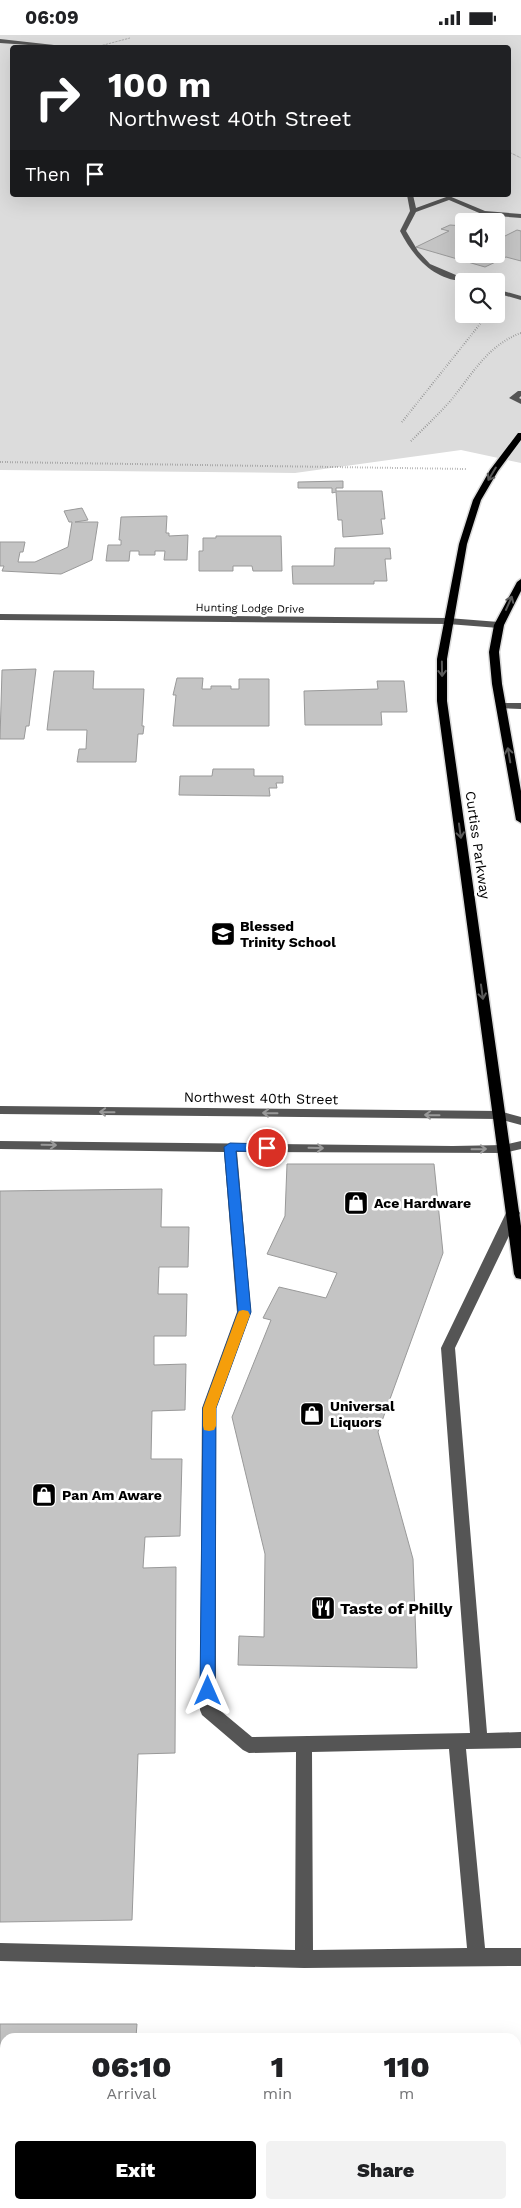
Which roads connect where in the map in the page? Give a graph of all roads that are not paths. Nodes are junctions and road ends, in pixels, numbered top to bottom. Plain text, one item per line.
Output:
1 (0, 41) edge
2 (36, 45) edge
3 (410, 197) edge
4 (413, 211) junction
5 (521, 216) edge
6 (455, 277) edge
7 (505, 294) edge
8 (521, 298) edge
9 (521, 393) edge
10 (521, 403) edge
11 (521, 435) edge
12 (521, 582) edge
13 (0, 617) edge
14 (448, 621) junction
15 (499, 625) junction
16 (501, 706) junction
17 (521, 706) edge
18 (521, 820) edge
19 (0, 1110) edge
20 (499, 1115) junction
21 (521, 1121) edge
22 (0, 1145) edge
23 (521, 1145) edge
24 (230, 1147) junction
25 (504, 1149) junction
26 (513, 1213) junction
27 (521, 1273) edge
28 (479, 1740) junction
29 (521, 1740) edge
30 (457, 1741) junction
31 (304, 1744) junction
32 (0, 1952) edge
33 (477, 1957) junction
34 (521, 1957) edge
35 (304, 1959) junction

1 - 2 street
3 - 4 street
4 - 5 street
4 - 6 street
7 - 8 street
9 - 10 street
11 -> 14 main road, Curtiss Parkway
15 -> 12 main road
13 - 14 street, Hunting Lodge Drive
14 - 15 street, Hunting Lodge Drive
14 -> 20 main road, Curtiss Parkway
15 - 16 main road
16 - 17 street
18 -> 16 main road
20 -> 19 street, Northwest 40th Street
20 - 21 street, Northwest 40th Street
20 - 25 main road, Curtiss Parkway
22 -> 24 street
23 - 25 street
24 -> 25 street
24 - 31 street
25 - 26 main road, Curtiss Parkway
26 - 27 main road, Curtiss Parkway
26 - 28 street
28 - 29 street
28 - 30 street
30 - 31 street
30 - 33 street
31 - 35 street
32 - 35 street
33 - 34 street
33 - 35 street

